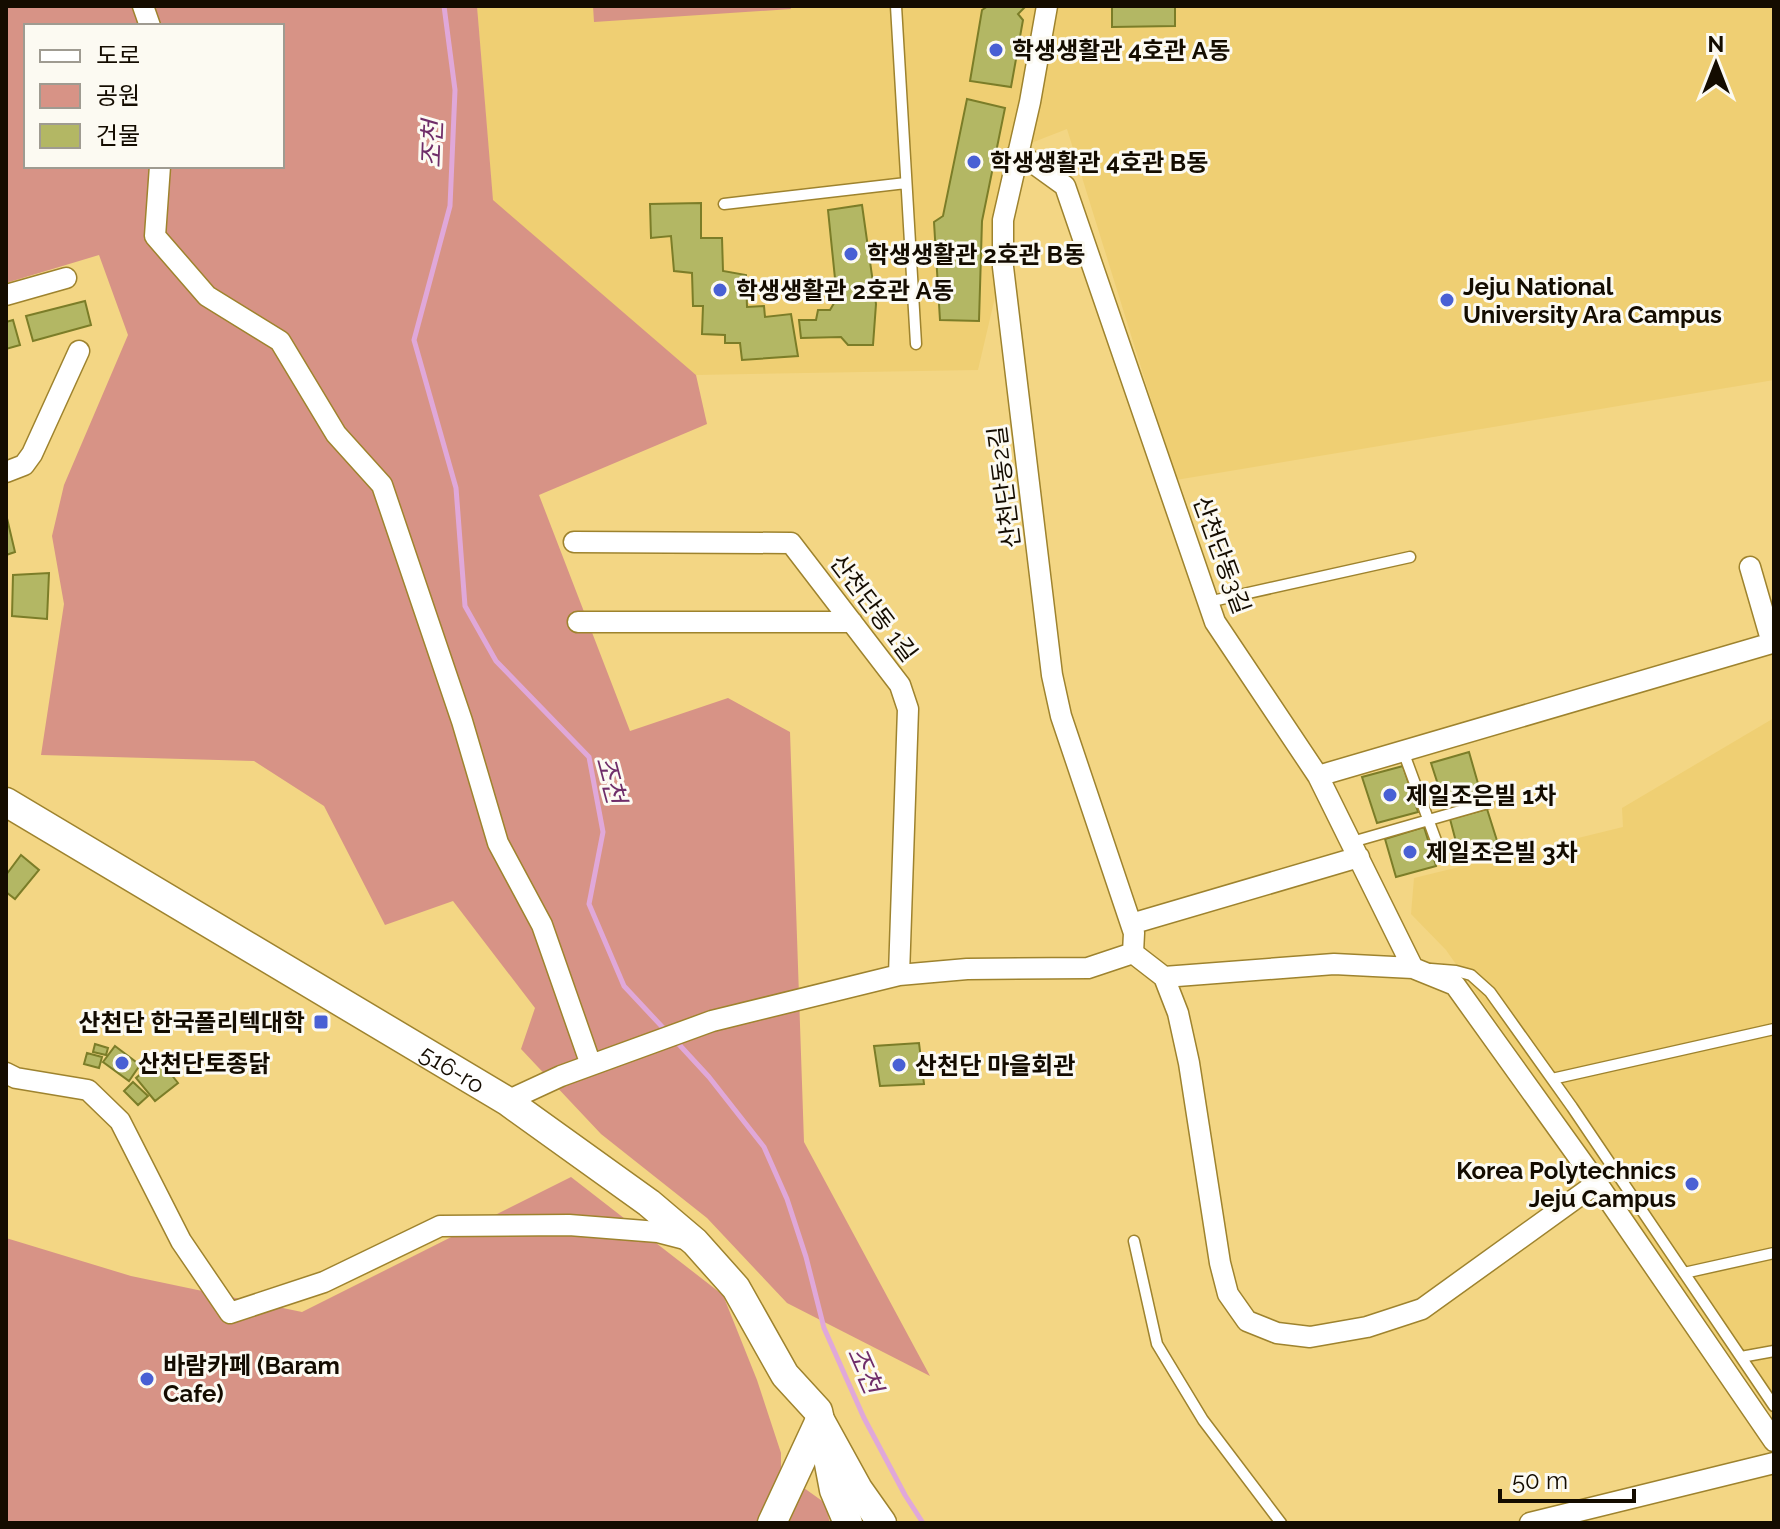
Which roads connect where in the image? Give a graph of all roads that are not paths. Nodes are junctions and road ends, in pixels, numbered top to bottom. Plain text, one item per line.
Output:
1 (896, 6) edge
2 (1047, 6) edge
3 (1018, 152) junction
4 (160, 168) edge
5 (906, 183) junction
6 (724, 204) dead end
7 (66, 278) dead end
8 (6, 295) edge
9 (916, 344) dead end
10 (79, 351) dead end
11 (6, 472) edge
12 (574, 542) dead end
13 (1410, 557) dead end
14 (1750, 567) dead end
15 (1208, 602) junction
16 (578, 622) dead end
17 (852, 622) junction
18 (1403, 751) junction
19 (1318, 776) junction
20 (6, 802) edge
21 (1488, 803) dead end
22 (1428, 820) junction
23 (1355, 850) junction
24 (1442, 857) dead end
25 (1131, 924) junction
26 (1133, 953) junction
27 (1413, 968) junction
28 (899, 975) junction
29 (1164, 977) junction
30 (1774, 1029) edge
31 (591, 1065) junction
32 (6, 1073) edge
33 (1552, 1079) junction
34 (507, 1101) junction
35 (1597, 1183) junction
36 (1134, 1241) dead end
37 (695, 1242) junction
38 (1774, 1253) edge
39 (1684, 1273) junction
40 (1774, 1351) edge
41 (1741, 1357) junction
42 (1774, 1406) edge
43 (820, 1420) junction
44 (1774, 1441) edge
45 (1774, 1463) edge
46 (772, 1523) edge
47 (848, 1523) edge
48 (882, 1523) edge
49 (1281, 1523) edge
50 (1530, 1523) edge

1 - 5 lane
2 - 3 street, 산천단동2길
3 - 15 street, 산천단동3길
3 - 25 street, 산천단동2길
4 - 31 street
5 - 6 lane
5 - 9 lane
7 - 8 street
10 - 11 street
12 - 17 street, 산천단동 1길
13 - 15 lane
14 - 18 street
15 - 19 street, 산천단동3길
16 - 17 street
17 - 28 street, 산천단동 1길
18 - 19 street
18 - 22 lane
19 - 23 street, 산천단동3길
20 - 34 main road, 516-ro
21 - 22 lane
22 - 23 lane
22 - 24 lane
23 - 25 street
23 - 27 street, 산천단동3길
25 - 26 street, 산천단동2길
26 - 28 street
26 - 29 street
27 - 29 street
27 - 33 lane
27 - 35 street
28 - 31 street
29 - 35 street
30 - 33 lane
31 - 34 street
32 - 37 street
33 - 39 lane
34 - 37 main road, 516-ro
35 - 44 street
36 - 49 lane
37 - 43 main road, 516-ro
38 - 39 lane
39 - 41 lane
40 - 41 lane
41 - 42 lane
43 - 46 main road
43 - 47 main road, 516-ro
43 - 48 main road, 516-ro
45 - 50 street

